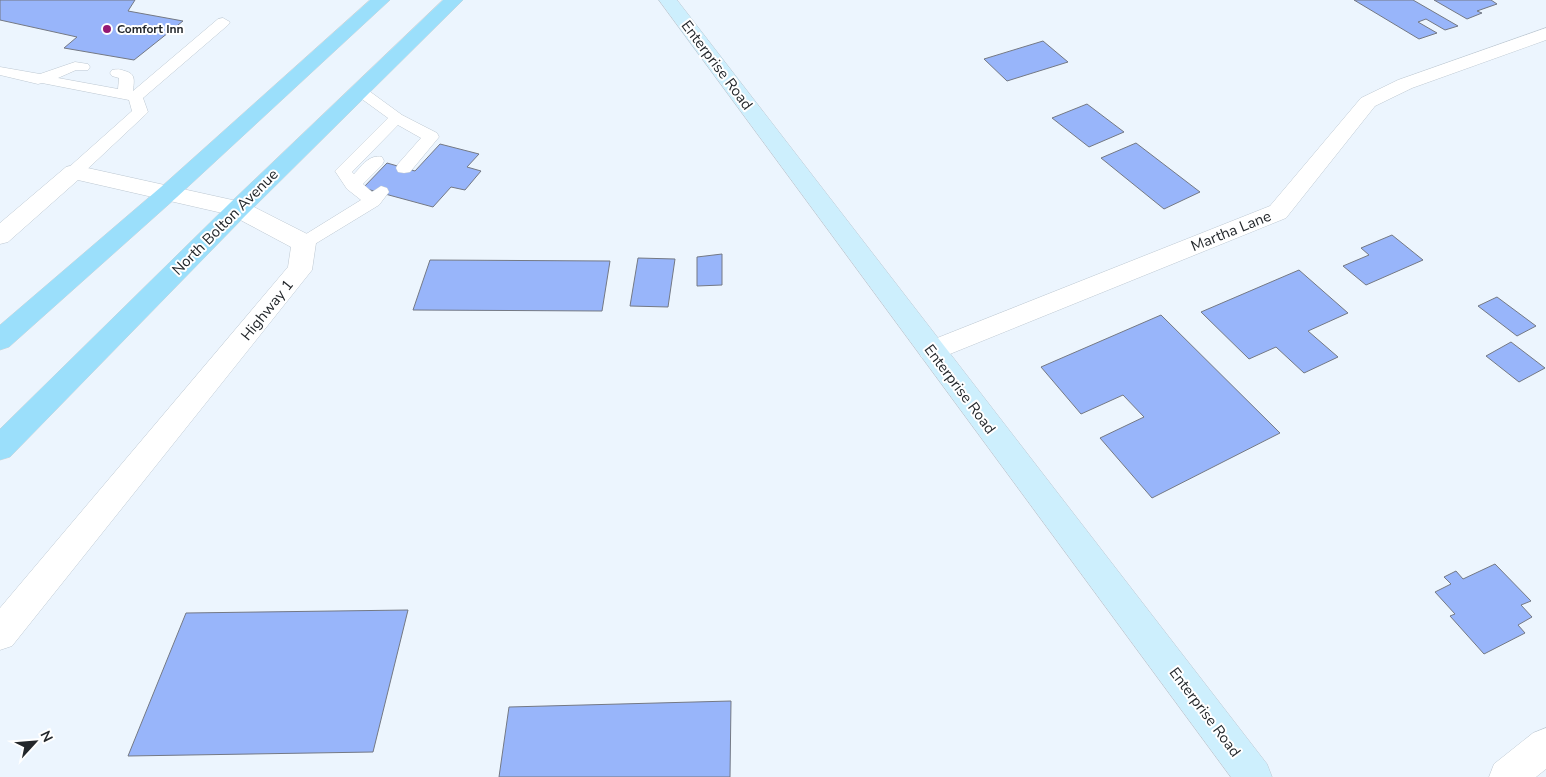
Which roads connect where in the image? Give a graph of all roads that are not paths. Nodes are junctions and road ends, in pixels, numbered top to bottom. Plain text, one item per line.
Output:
1 (381, 0) edge
2 (454, 0) edge
3 (668, 0) edge
4 (223, 22) dead end
5 (1546, 34) edge
6 (83, 67) dead end
7 (0, 71) edge
8 (117, 73) dead end
9 (38, 80) junction
10 (360, 91) junction
11 (130, 96) junction
12 (404, 122) junction
13 (400, 137) dead end
14 (376, 161) dead end
15 (404, 168) dead end
16 (74, 172) junction
17 (354, 185) junction
18 (169, 192) junction
19 (238, 209) junction
20 (0, 236) edge
21 (304, 243) junction
22 (0, 340) edge
23 (932, 351) junction
24 (0, 448) edge
25 (0, 634) edge
26 (1546, 746) edge
27 (1254, 777) edge
28 (1507, 777) edge

1 - 18 main road
2 - 10 main road, North Bolton Avenue
3 - 23 street, Enterprise Road
4 - 11 lane
5 - 23 street, Martha Lane
6 - 9 lane
7 - 9 lane
8 - 11 lane
9 - 11 lane
10 - 12 lane
10 - 19 main road, North Bolton Avenue
11 - 16 lane
12 - 13 lane
12 - 15 lane
12 - 17 lane
14 - 17 lane
16 - 18 street
16 - 20 street
17 - 21 lane
18 - 19 street
18 - 22 main road
19 - 21 street
19 - 24 main road, North Bolton Avenue
21 - 25 street, Highway 1
23 - 27 street, Enterprise Road
26 - 28 street

